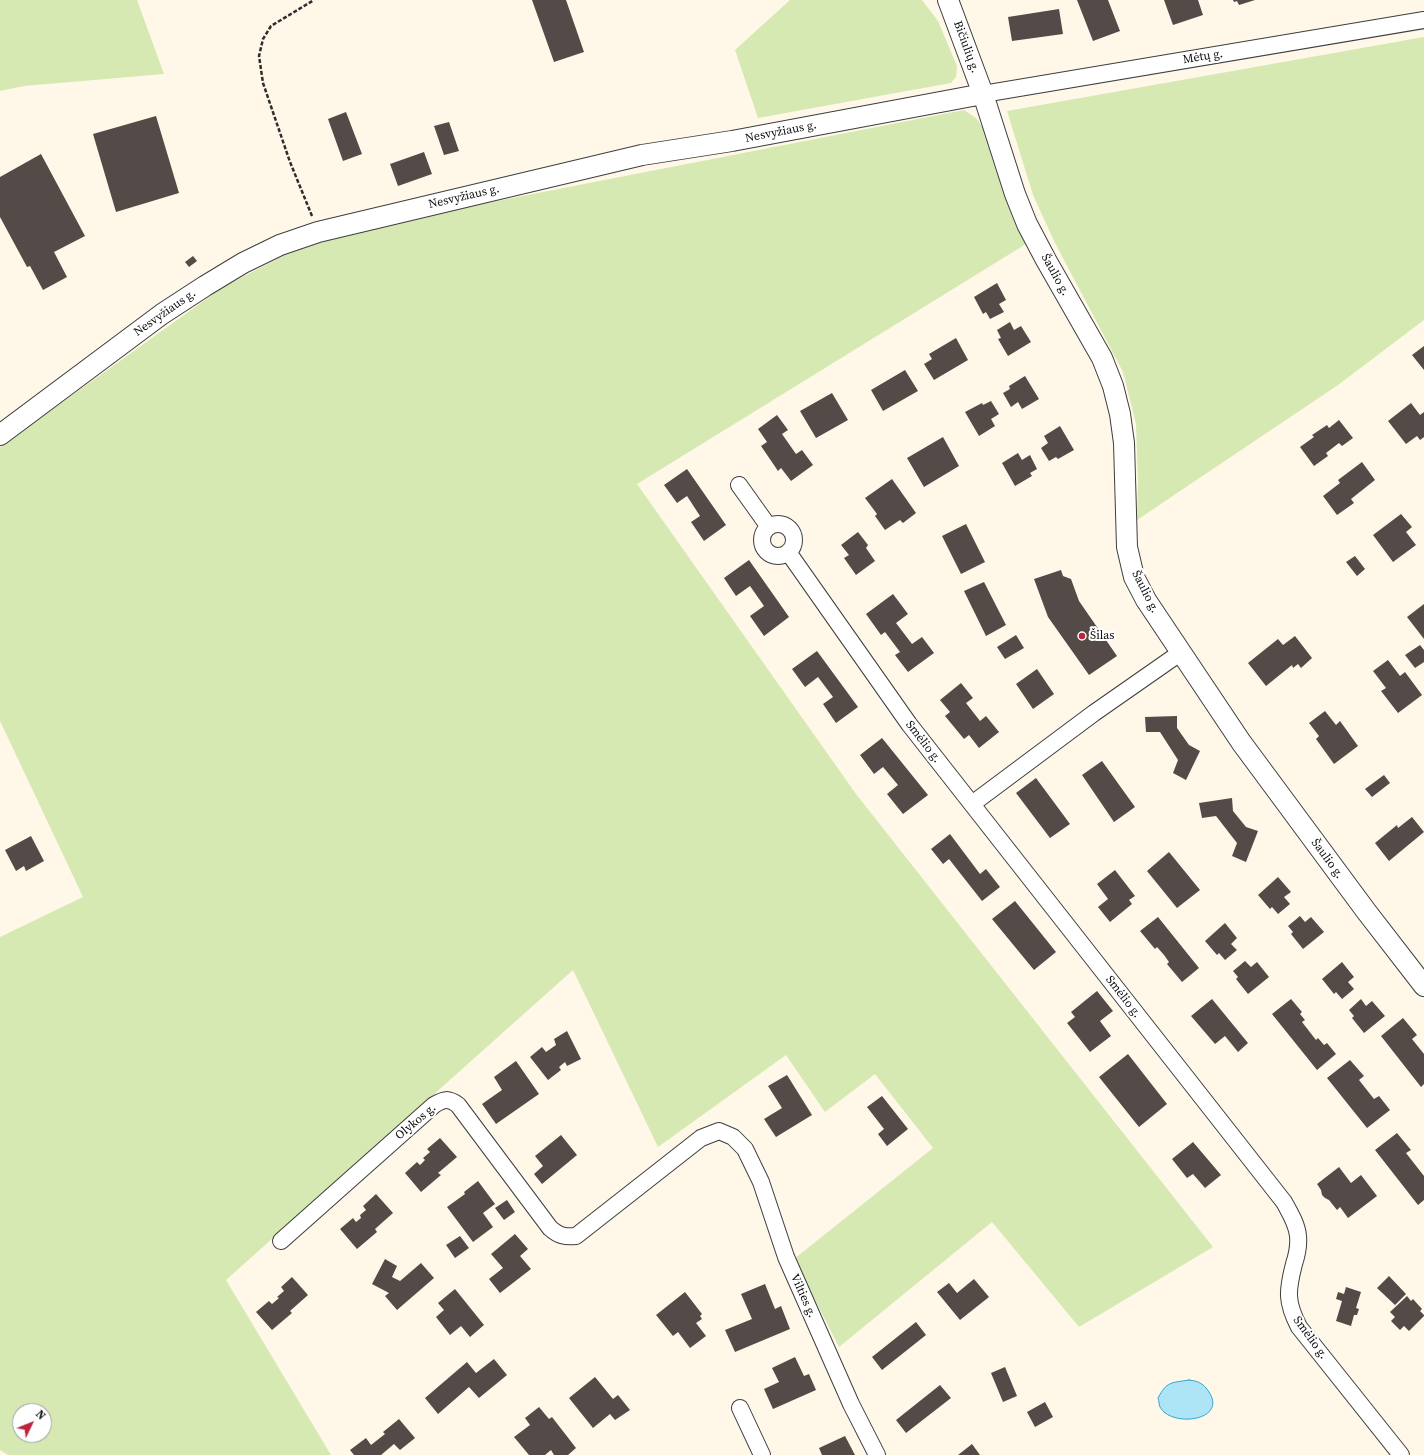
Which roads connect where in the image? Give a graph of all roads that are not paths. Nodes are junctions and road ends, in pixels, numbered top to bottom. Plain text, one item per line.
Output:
1 (948, 0) edge
2 (1424, 20) edge
3 (983, 94) junction
4 (0, 435) edge
5 (739, 485) dead end
6 (770, 527) junction
7 (788, 552) junction
8 (1180, 653) junction
9 (972, 804) junction
10 (1424, 986) edge
11 (550, 1228) joint
12 (281, 1241) dead end
13 (740, 1408) dead end
14 (762, 1455) edge
15 (877, 1455) edge
16 (1401, 1455) edge

1 - 3 street, Bičiulių g.
2 - 3 street, Mėtų g.
3 - 4 street, Nesvyžiaus g.
3 - 8 street, Šaulio g.
5 - 6 street
6 - 7 street
6 - 7 street
7 - 9 street, Smėlio g.
8 - 9 street
8 - 10 street, Šaulio g.
9 - 16 street, Smėlio g.
11 - 12 street, Olykos g.
11 - 15 street, Vilties g.
13 - 14 street

